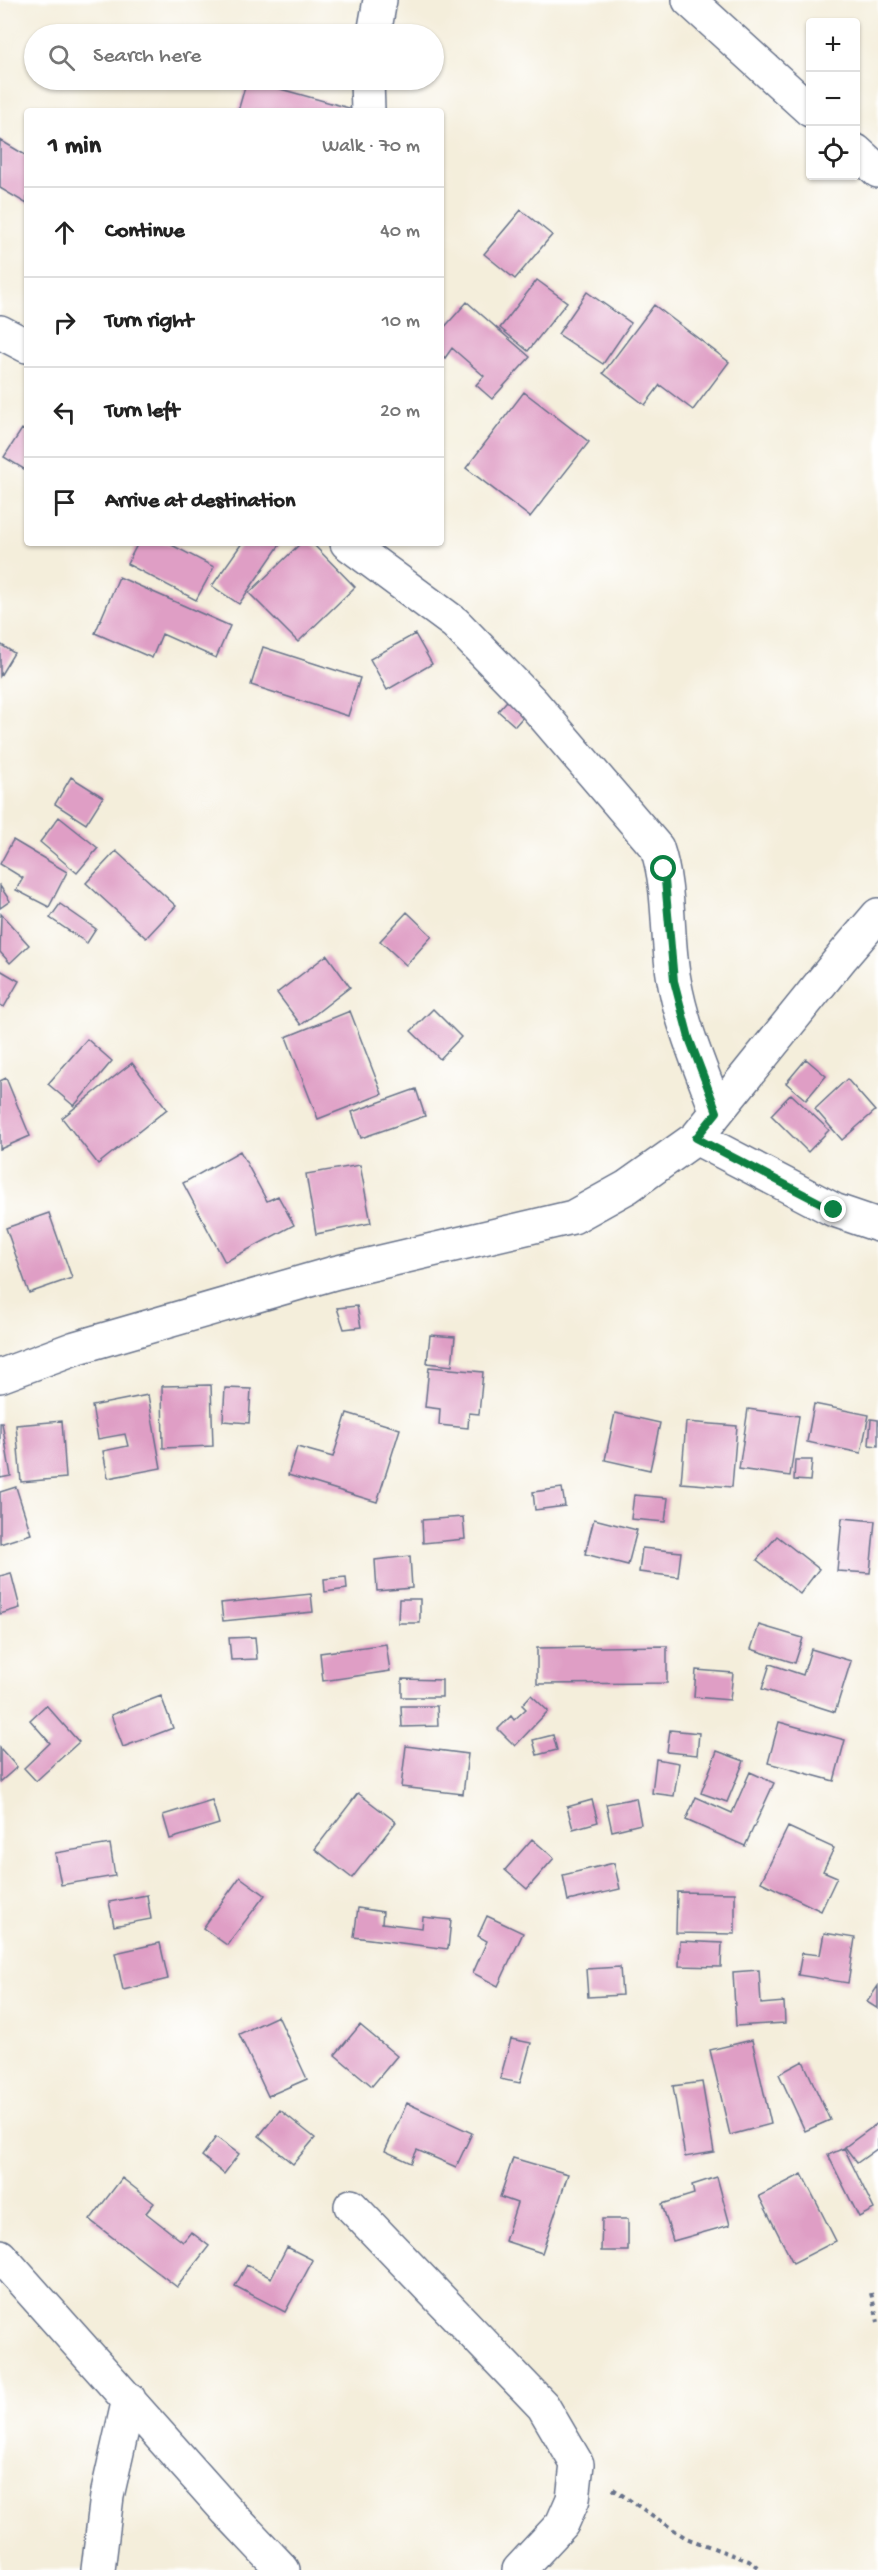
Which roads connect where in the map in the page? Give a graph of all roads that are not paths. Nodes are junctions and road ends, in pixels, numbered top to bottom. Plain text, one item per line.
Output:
1 (380, 0) edge
2 (689, 0) edge
3 (376, 24) edge
4 (367, 90) edge
5 (806, 106) edge
6 (368, 108) edge
7 (860, 155) edge
8 (878, 171) edge
9 (0, 332) edge
10 (24, 344) edge
11 (351, 546) edge
12 (878, 915) edge
13 (717, 1112) junction
14 (696, 1138) junction
15 (878, 1225) edge
16 (0, 1376) edge
17 (351, 2205) dead end
18 (0, 2256) edge
19 (129, 2399) junction
20 (545, 2558) edge
21 (98, 2570) edge
22 (283, 2570) edge
23 (519, 2570) edge

1 - 3 street
2 - 5 street
4 - 6 street
7 - 8 street
9 - 10 street
11 - 13 street
12 - 13 street
13 - 14 street
14 - 15 street
14 - 16 street
17 - 20 street
18 - 19 street
19 - 21 street
19 - 22 street
20 - 23 street

